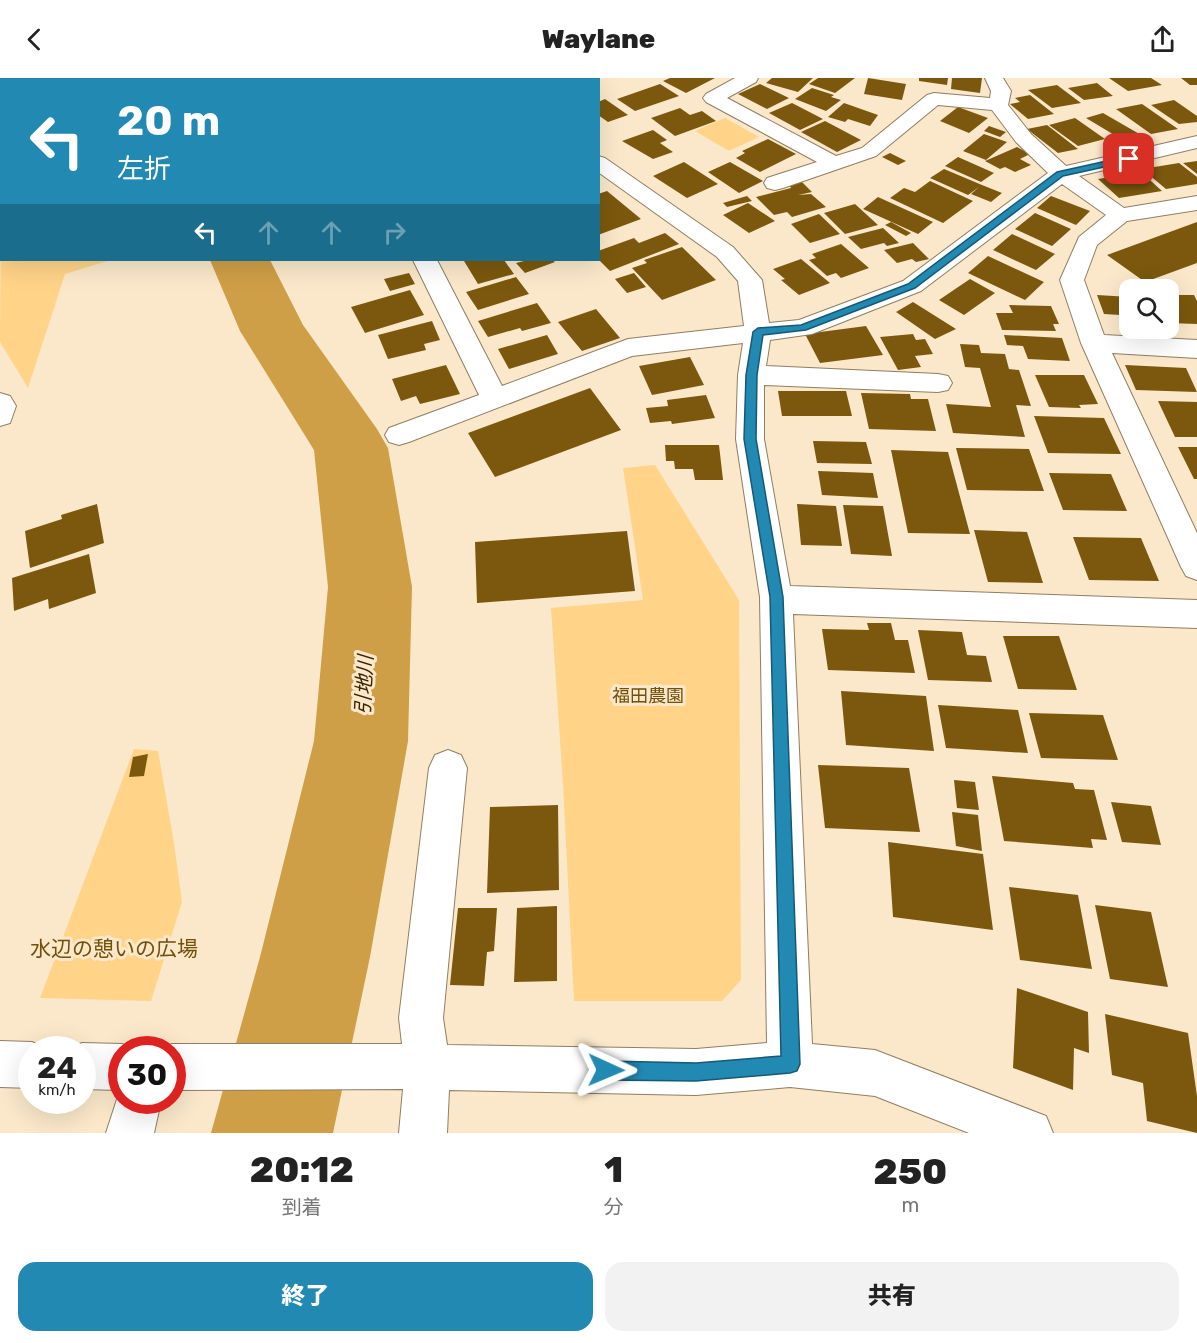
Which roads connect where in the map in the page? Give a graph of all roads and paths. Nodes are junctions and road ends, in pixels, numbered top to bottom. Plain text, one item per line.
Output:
1 (749, 78) edge
2 (1002, 89) edge
3 (1197, 142) edge
4 (600, 163) edge
5 (836, 164) junction
6 (1060, 174) junction
7 (775, 183) dead end
8 (1197, 203) edge
9 (1120, 215) junction
10 (426, 261) edge
11 (758, 332) junction
12 (1094, 343) junction
13 (1197, 349) edge
14 (751, 375) junction
15 (938, 383) dead end
16 (495, 399) junction
17 (0, 403) edge
18 (0, 416) edge
19 (399, 435) dead end
20 (1197, 567) edge
21 (776, 597) junction
22 (1197, 614) edge
23 (448, 768) dead end
24 (0, 1064) edge
25 (790, 1064) junction
26 (18, 1065) edge
27 (428, 1066) junction
28 (186, 1067) edge
29 (135, 1114) edge
30 (130, 1133) edge
31 (423, 1133) edge
32 (1029, 1133) edge

1 - 5 street
2 - 5 street
2 - 6 street
3 - 6 street
4 - 11 street
5 - 7 street
6 - 9 street
6 - 11 street
8 - 9 street
9 - 12 street
10 - 16 street
11 - 14 street
11 - 16 street
12 - 13 street
12 - 20 street
14 - 15 street
14 - 21 street
16 - 19 street
17 - 18 street
21 - 22 street
21 - 25 street
23 - 27 street
24 - 26 street
25 - 27 street
25 - 32 street
27 - 28 street
27 - 31 street
29 - 30 street

